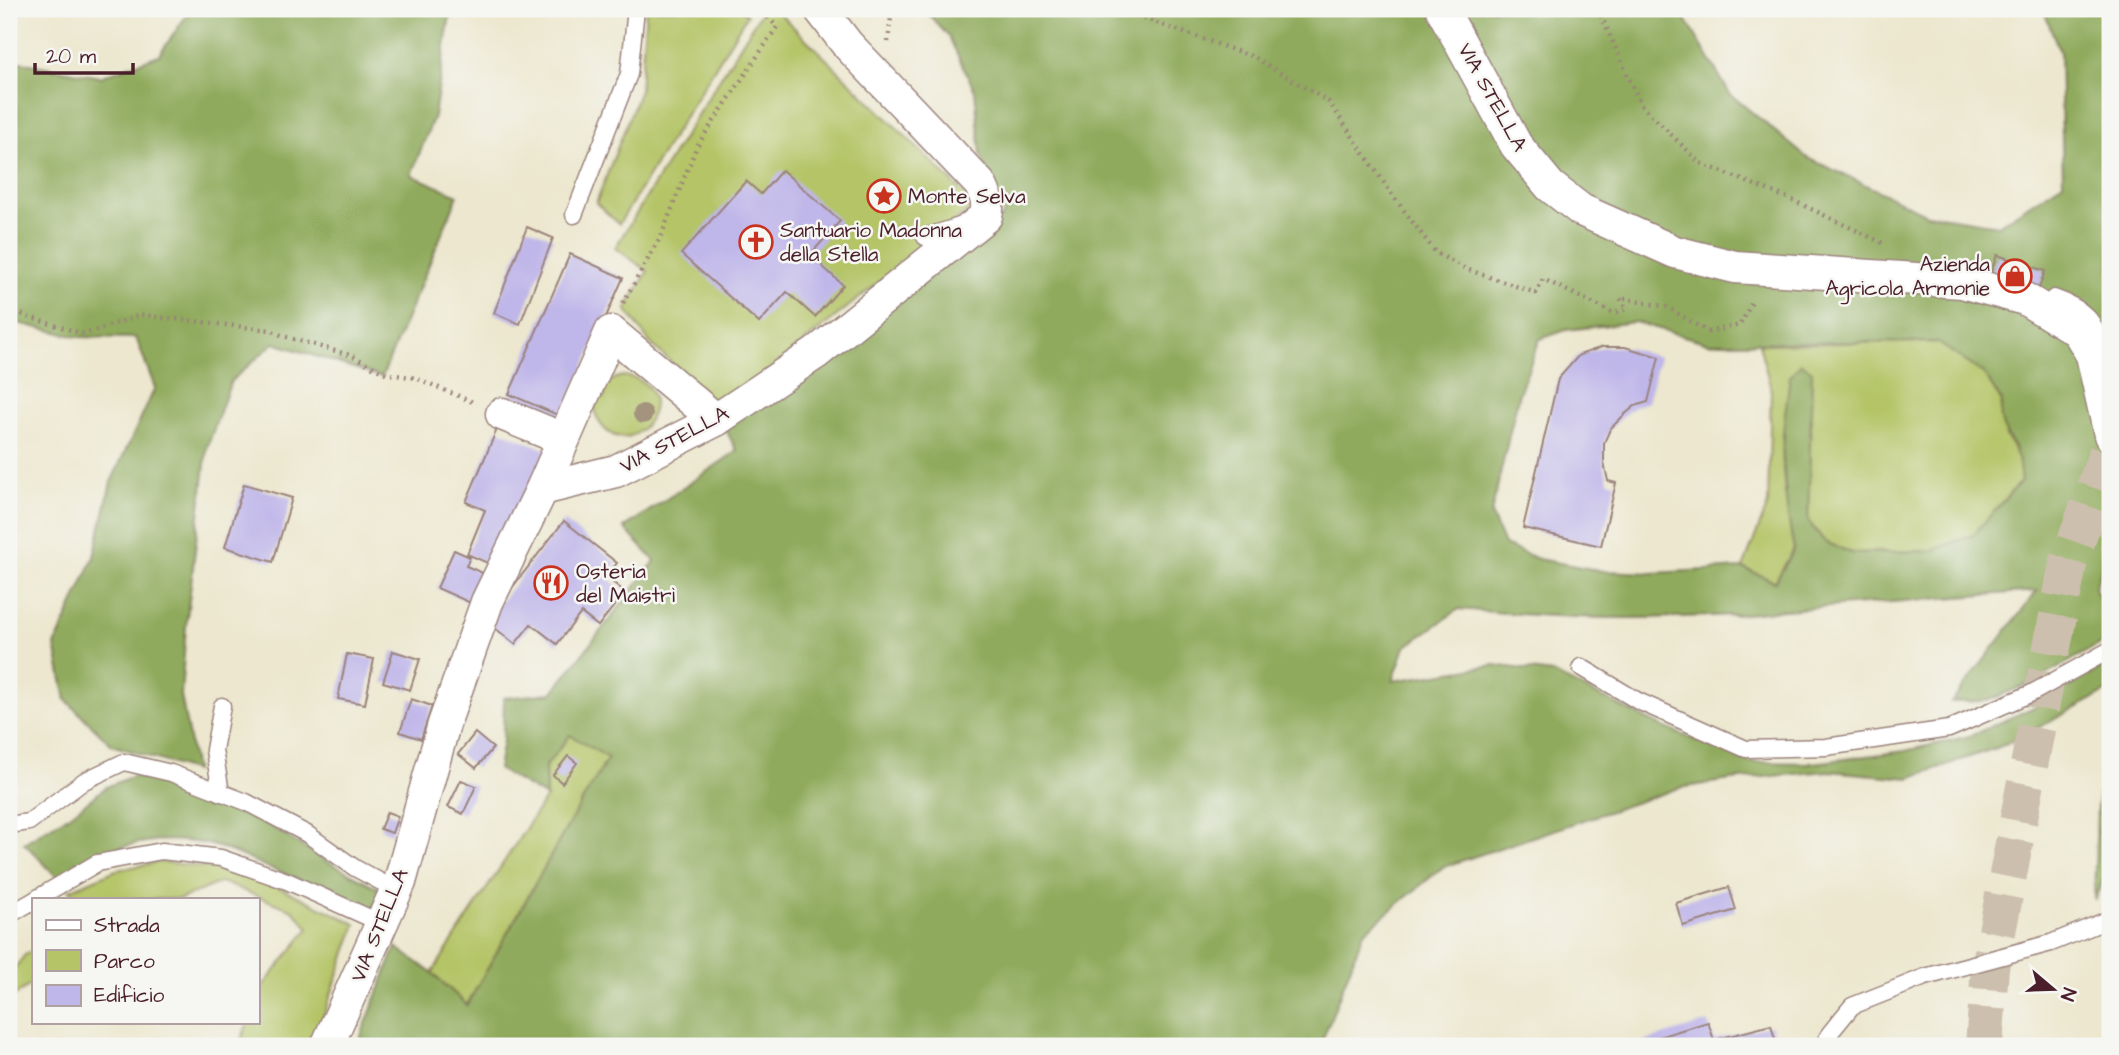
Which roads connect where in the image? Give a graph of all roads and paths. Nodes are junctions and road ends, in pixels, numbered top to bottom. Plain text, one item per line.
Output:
1 (636, 9) edge
2 (761, 9) edge
3 (820, 9) edge
4 (1117, 9) edge
5 (1443, 9) edge
6 (1598, 9) edge
7 (574, 215) dead end
8 (982, 219) junction
9 (925, 237) dead end
10 (1892, 247) dead end
11 (2053, 298) dead end
12 (1753, 299) dead end
13 (9, 309) edge
14 (619, 311) dead end
15 (2100, 385) junction
16 (490, 409) joint
17 (716, 420) junction
18 (2110, 435) edge
19 (563, 439) junction
20 (542, 489) junction
21 (2110, 650) edge
22 (1581, 667) dead end
23 (222, 706) dead end
24 (221, 793) junction
25 (9, 825) edge
26 (396, 890) junction
27 (37, 898) edge
28 (32, 901) edge
29 (9, 915) edge
30 (2110, 919) edge
31 (382, 923) junction
32 (327, 1046) edge
33 (1823, 1046) edge

1 - 7 lane
2 - 14 path
3 - 8 street
4 - 12 path
5 - 15 street, VIA STELLA
6 - 10 path
8 - 9 lane
8 - 17 street, VIA STELLA
11 - 15 lane
13 - 16 path
15 - 18 street, VIA STELLA
16 - 19 street
17 - 19 street
17 - 20 street, VIA STELLA
19 - 20 street
20 - 26 street, VIA STELLA
21 - 22 lane
23 - 24 lane
24 - 25 lane
24 - 26 lane
26 - 31 street, VIA STELLA
27 - 31 lane
28 - 29 lane
30 - 33 lane
31 - 32 street, VIA STELLA

